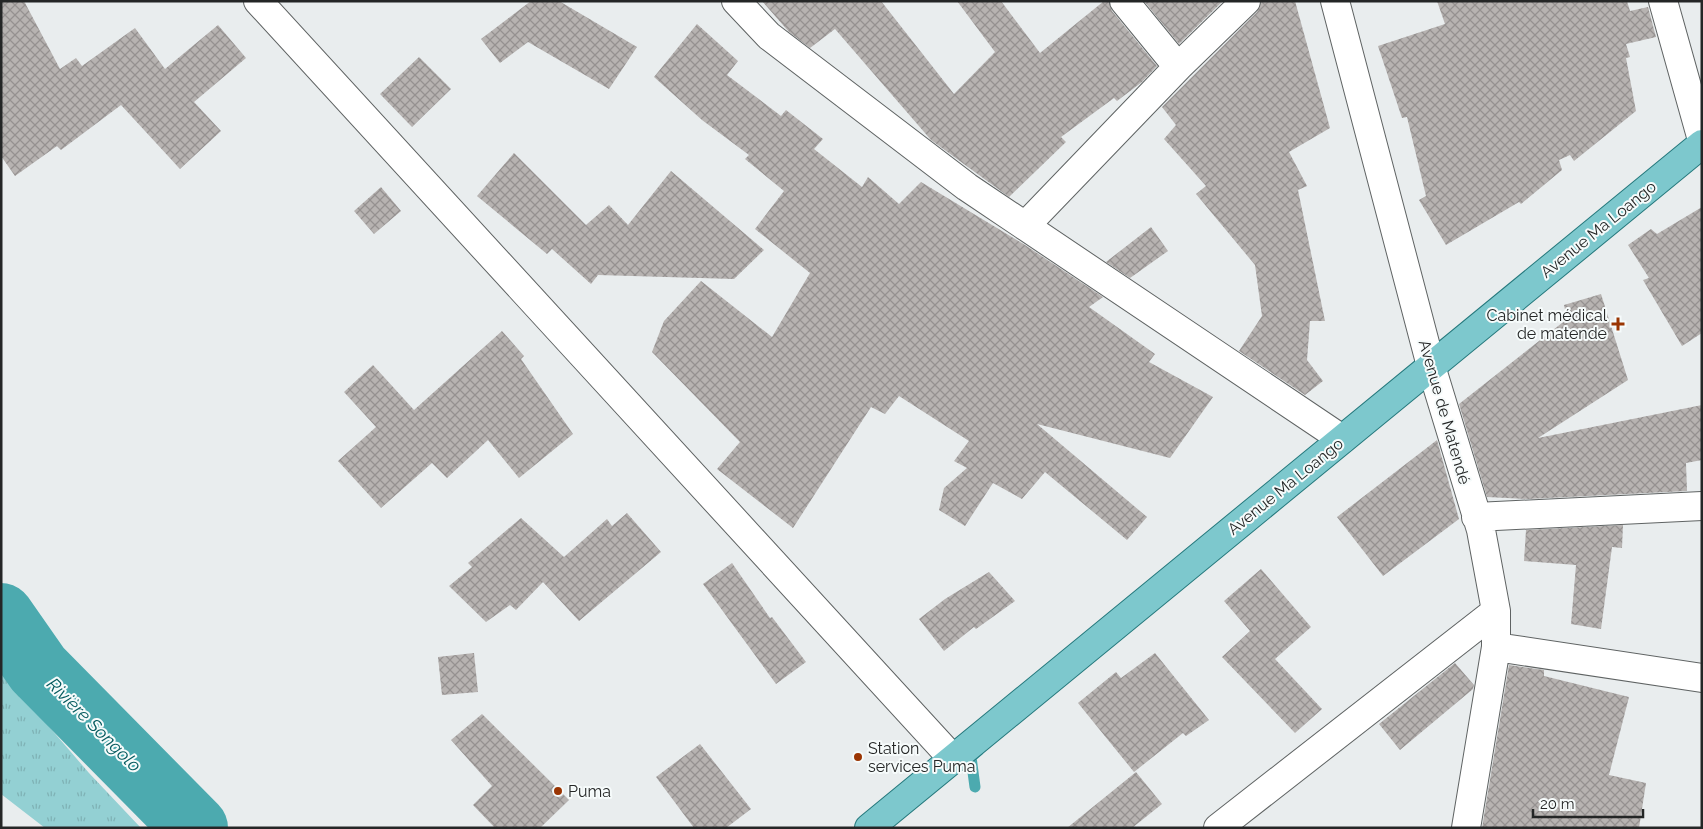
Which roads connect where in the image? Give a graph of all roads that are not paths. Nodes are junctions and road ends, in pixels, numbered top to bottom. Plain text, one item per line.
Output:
1 (258, 1) edge
2 (736, 1) edge
3 (1124, 1) edge
4 (1246, 1) edge
5 (1335, 1) edge
6 (1663, 1) edge
7 (1178, 67) junction
8 (1702, 142) edge
9 (1025, 226) junction
10 (1431, 366) junction
11 (1342, 439) junction
12 (1702, 506) edge
13 (1476, 517) junction
14 (1496, 611) junction
15 (1496, 647) junction
16 (1702, 678) edge
17 (953, 759) junction
18 (869, 828) edge
19 (1218, 828) edge
20 (1466, 828) edge

1 - 17 street
2 - 9 street
3 - 7 street
4 - 7 street
5 - 10 street, Avenue de Matendé
6 - 8 street
7 - 9 street
8 - 10 main road, Avenue Ma Loango
9 - 11 street
10 - 11 main road, Avenue Ma Loango
10 - 13 street, Avenue de Matendé
11 - 17 main road, Avenue Ma Loango
12 - 13 street
13 - 14 street, Avenue de Matendé
14 - 15 street, Avenue de Matendé
14 - 19 street
15 - 16 street
15 - 20 street, Avenue de Matendé
17 - 18 main road, Avenue Ma Loango

